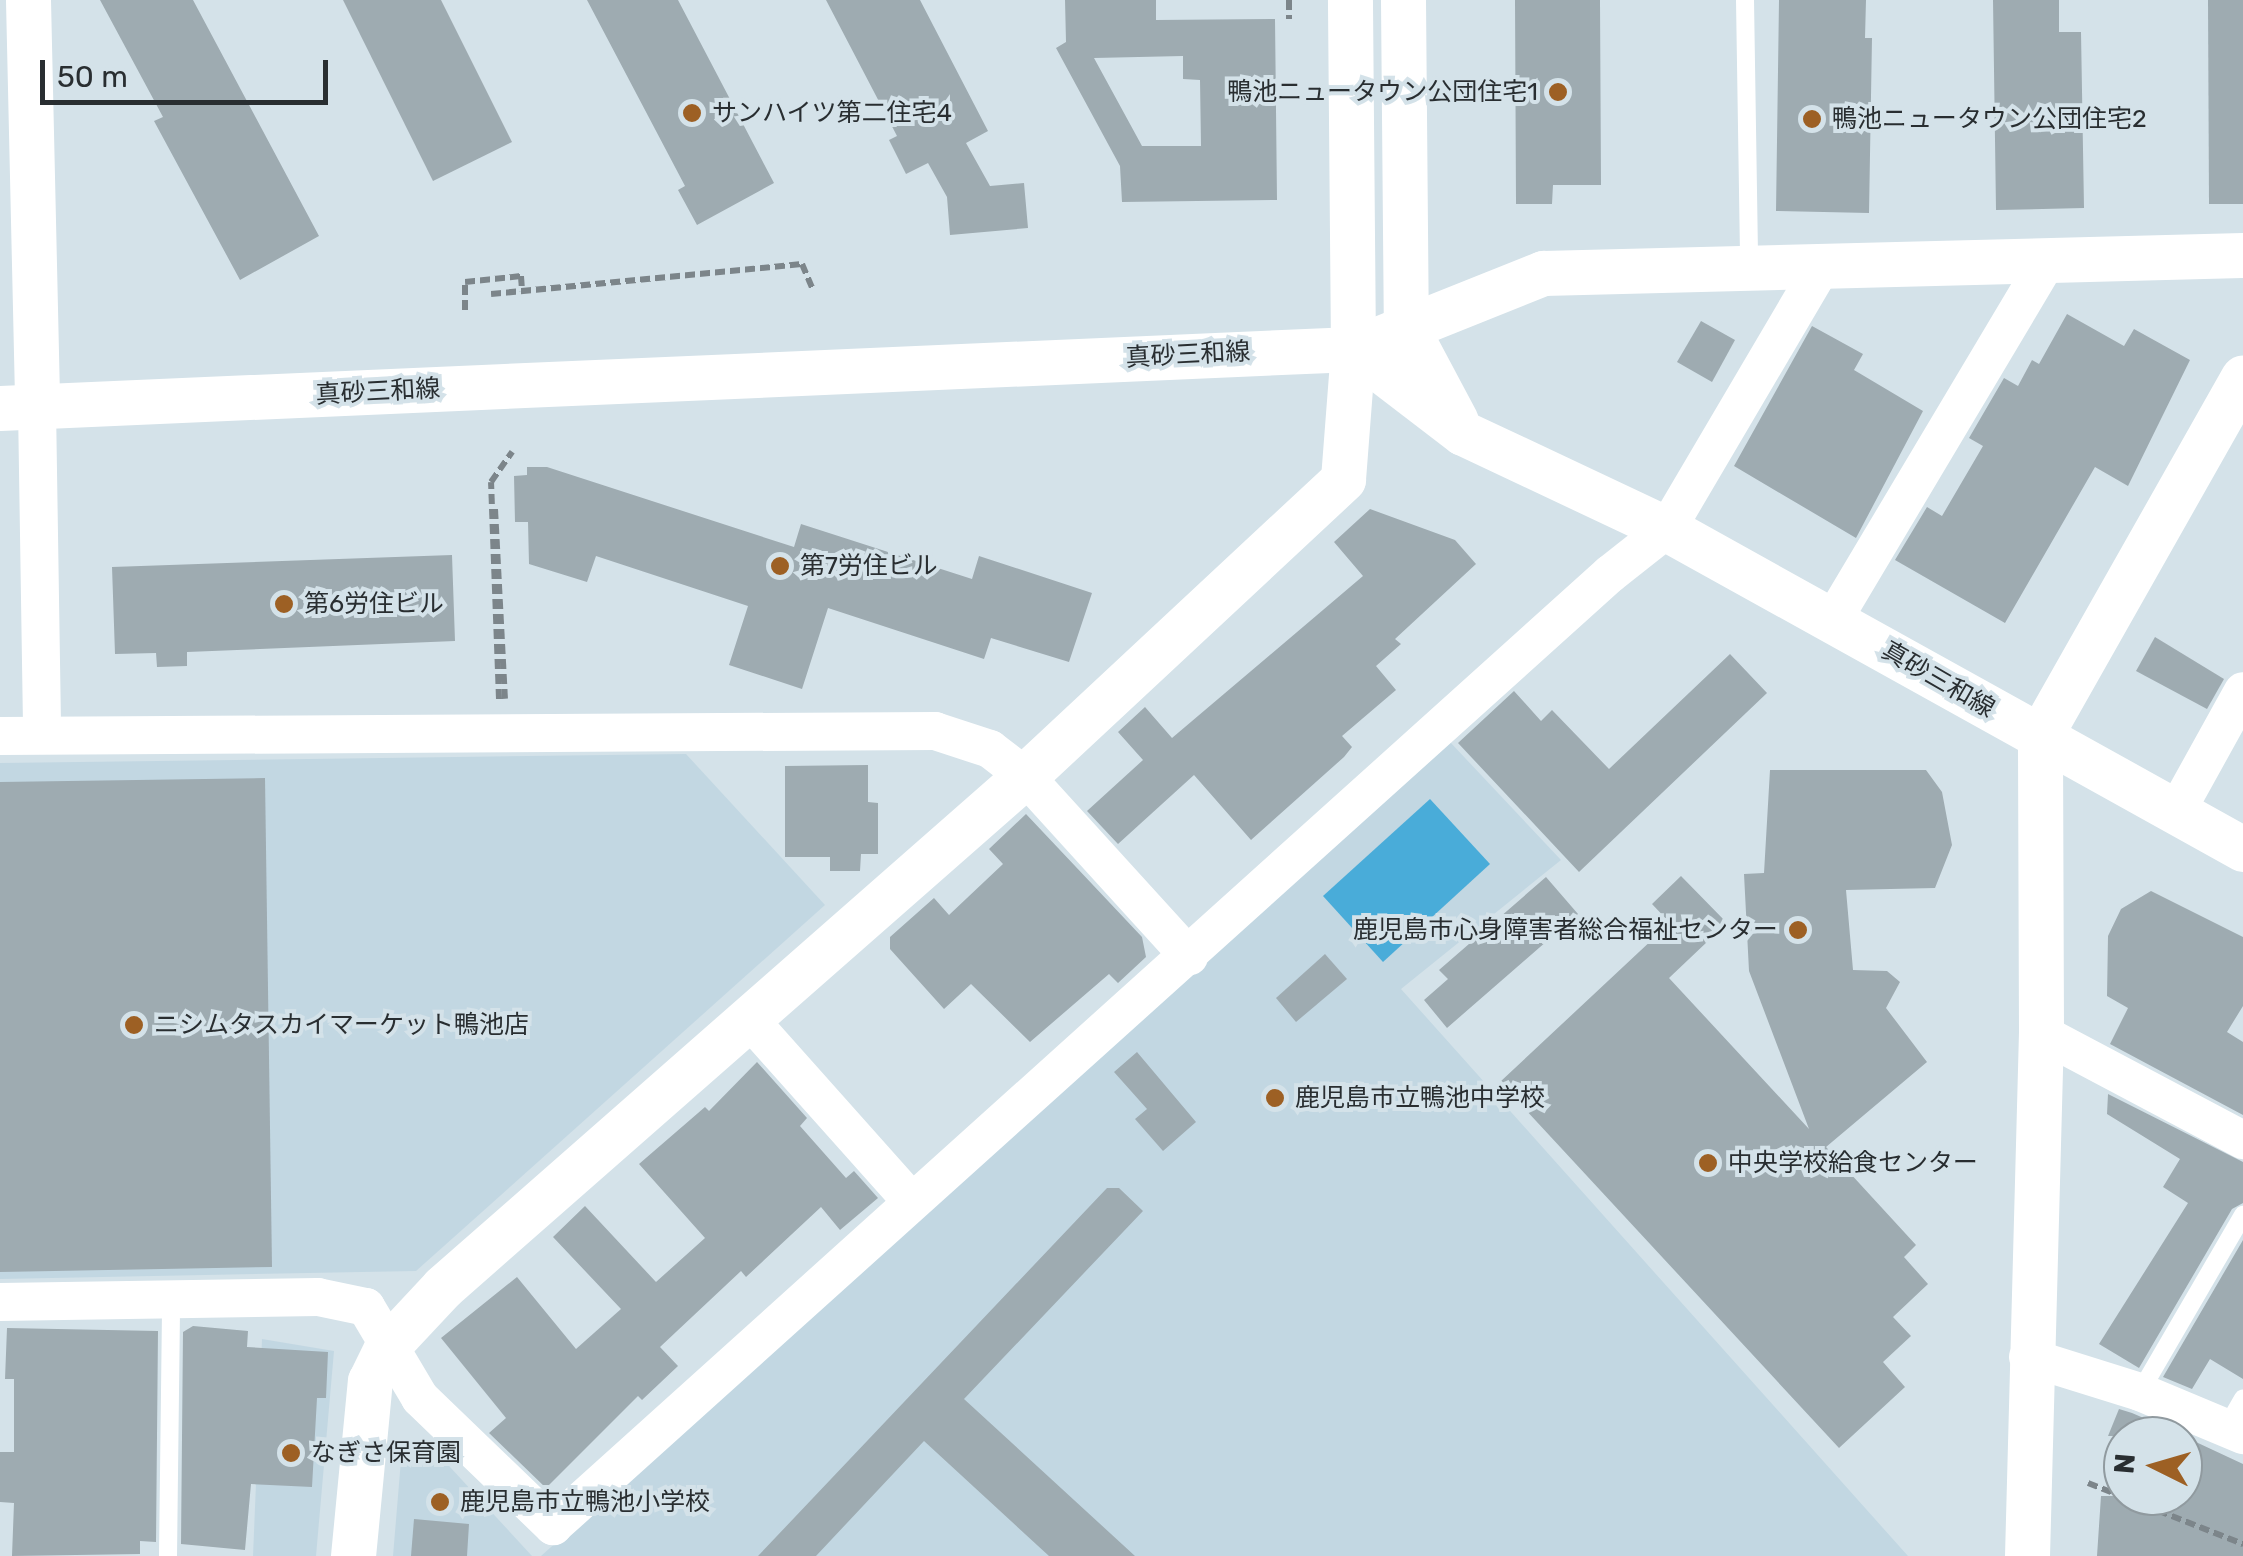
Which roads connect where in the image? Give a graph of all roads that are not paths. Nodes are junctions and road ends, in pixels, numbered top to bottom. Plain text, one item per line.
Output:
1 (28, 0) edge
2 (1350, 0) edge
3 (1404, 0) edge
4 (1745, 0) edge
5 (2243, 256) edge
6 (2048, 260) junction
7 (1822, 266) junction
8 (1749, 268) junction
9 (1406, 327) junction
10 (1352, 349) junction
11 (2243, 376) edge
12 (19, 408) edge
13 (1463, 433) junction
14 (1667, 529) junction
15 (1833, 620) junction
16 (2243, 691) edge
17 (42, 735) junction
18 (0, 736) edge
19 (2040, 736) junction
20 (1024, 776) junction
21 (2176, 812) junction
22 (2243, 849) edge
23 (1189, 956) junction
24 (749, 1018) junction
25 (2041, 1032) junction
26 (2243, 1140) edge
27 (911, 1201) junction
28 (2243, 1215) edge
29 (171, 1299) junction
30 (0, 1302) edge
31 (386, 1348) junction
32 (2028, 1358) junction
33 (2140, 1392) junction
34 (2237, 1421) edge
35 (168, 1556) edge
36 (353, 1556) edge
37 (2027, 1556) edge

1 - 12 street
2 - 10 street
3 - 9 street
4 - 8 lane
5 - 6 street
6 - 7 street
6 - 15 street
7 - 8 street
7 - 14 street
8 - 9 street
9 - 10 street
9 - 13 street
10 - 12 street, 真砂三和線
10 - 13 street, 真砂三和線
10 - 20 street
11 - 19 street
12 - 17 street
13 - 14 street, 真砂三和線
14 - 15 street, 真砂三和線
14 - 23 street
15 - 19 street, 真砂三和線
16 - 21 street
17 - 18 street
17 - 20 street
19 - 21 street, 真砂三和線
19 - 25 street
20 - 23 street
20 - 24 street
21 - 22 street, 真砂三和線
23 - 27 street
24 - 27 street
24 - 31 street
25 - 26 street
25 - 32 street
27 - 31 street
28 - 33 lane
29 - 30 street
29 - 31 street
29 - 35 lane
31 - 36 street
32 - 33 street
32 - 37 street
33 - 34 street

